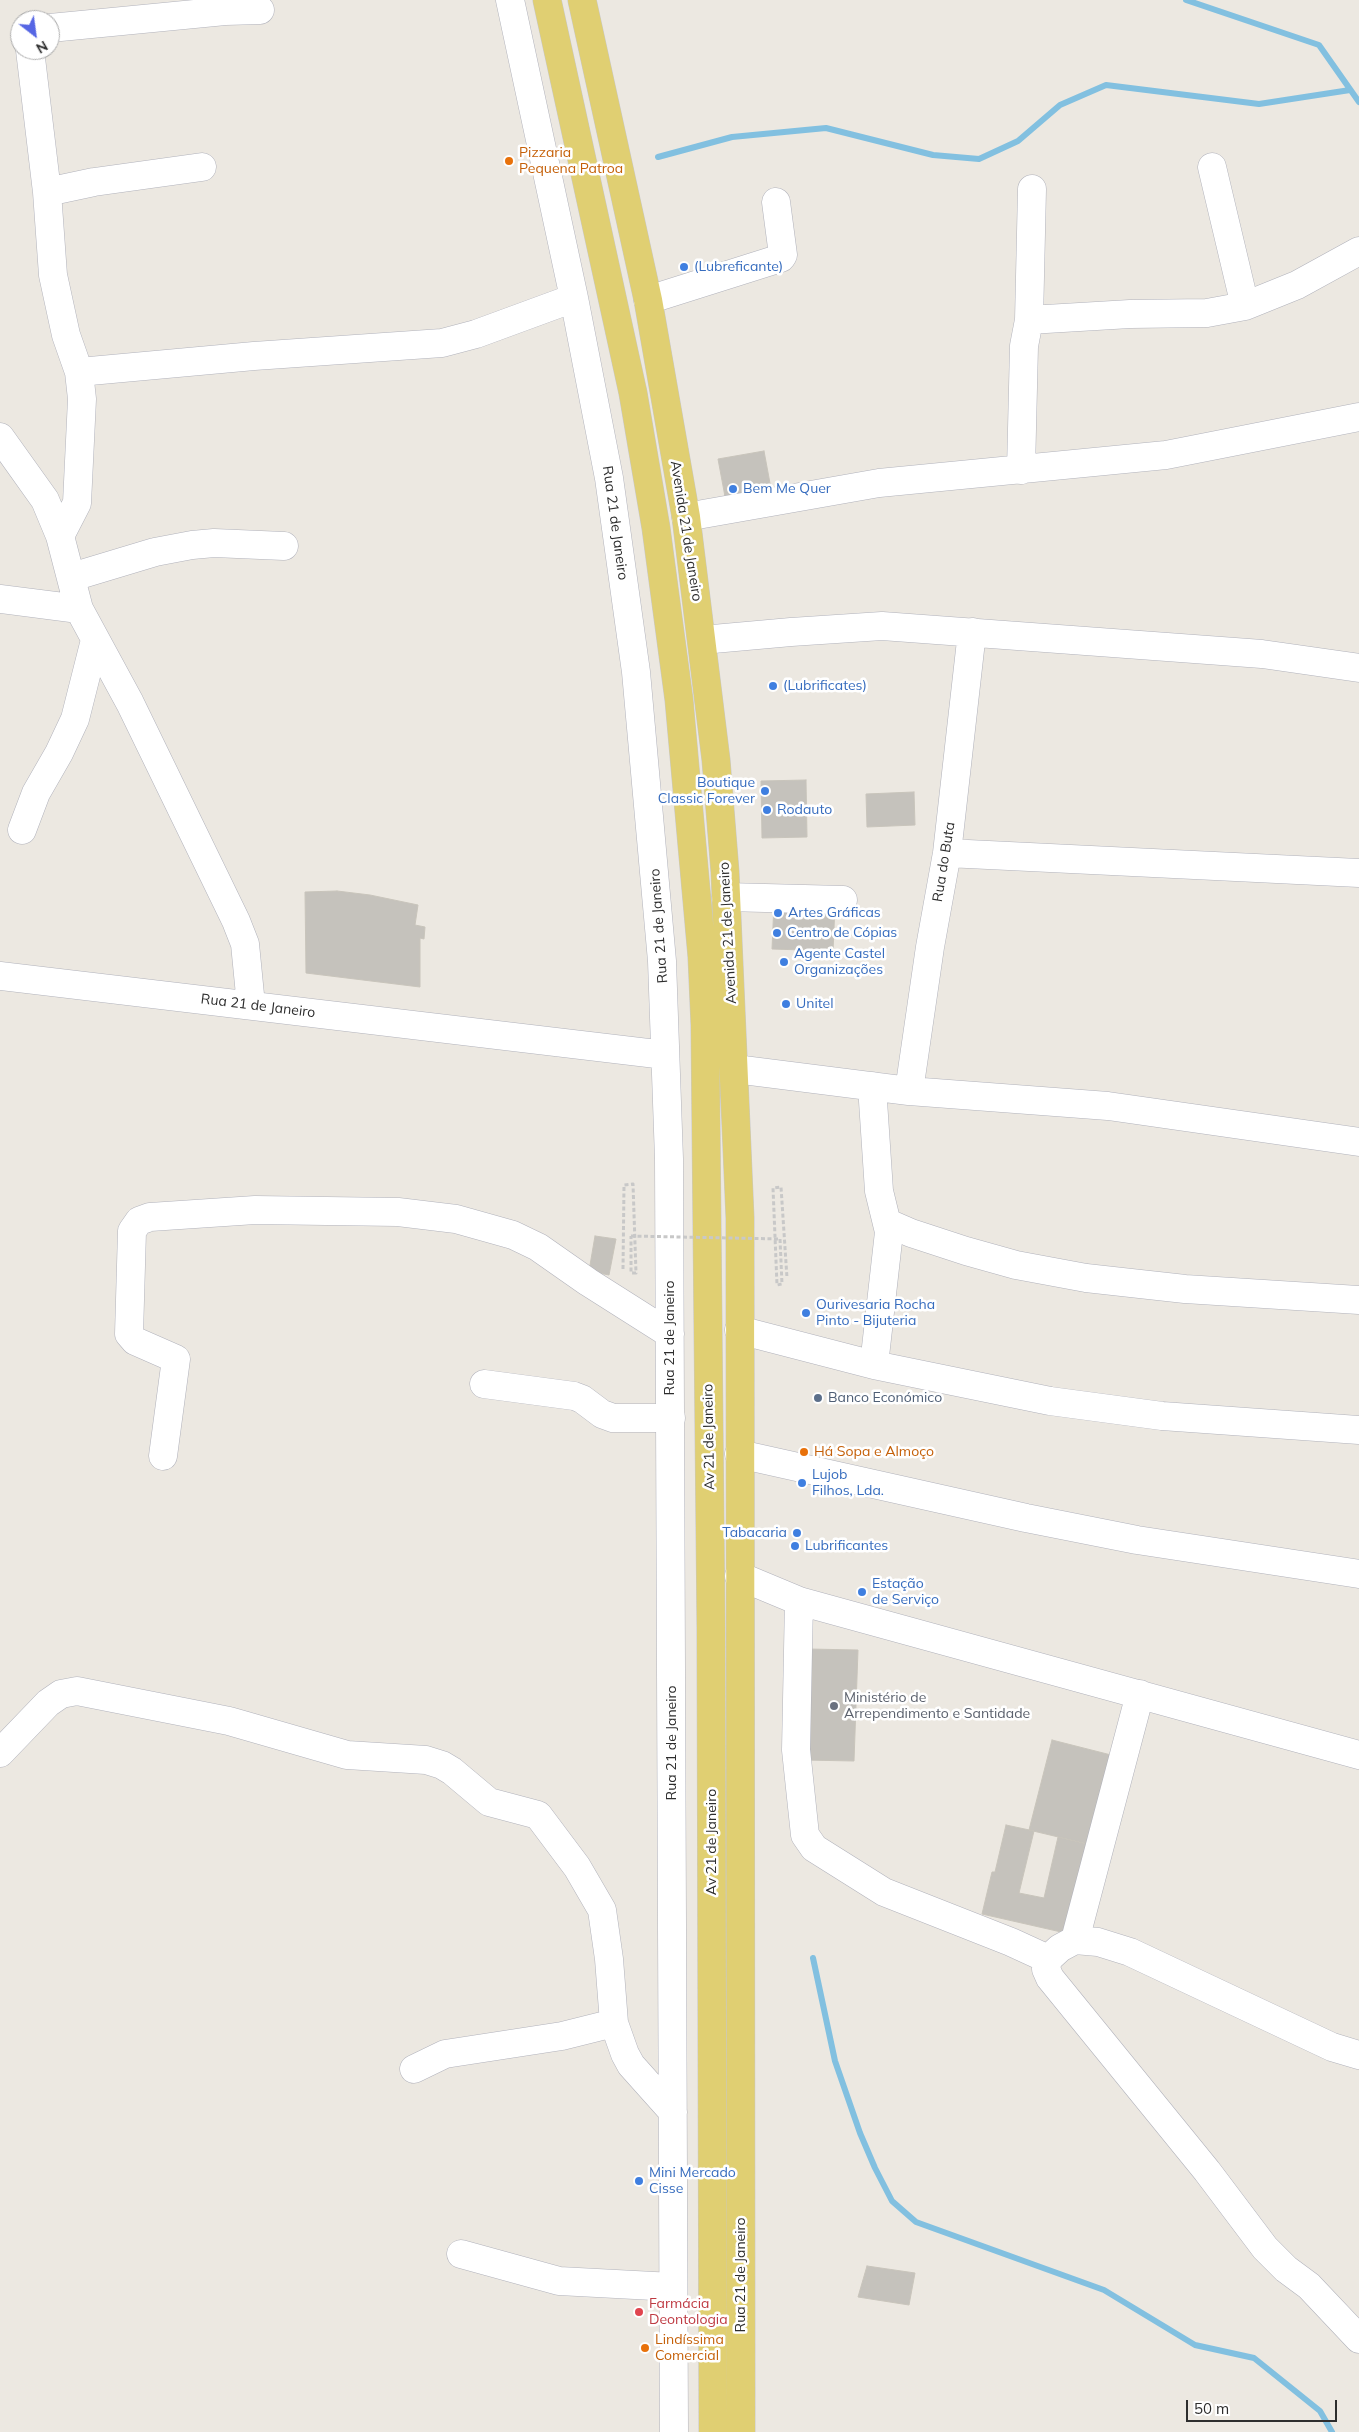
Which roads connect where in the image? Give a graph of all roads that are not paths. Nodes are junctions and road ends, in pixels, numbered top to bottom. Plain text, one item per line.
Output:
1 (510, 0) edge
2 (547, 0) edge
3 (582, 0) edge
4 (260, 10) dead end
5 (60, 27) edge
6 (31, 60) edge
7 (202, 167) dead end
8 (1212, 167) dead end
9 (1032, 189) dead end
10 (47, 192) junction
11 (776, 202) dead end
12 (1359, 251) edge
13 (574, 298) junction
14 (648, 300) junction
15 (1245, 306) junction
16 (1030, 320) junction
17 (79, 372) junction
18 (1359, 417) edge
19 (0, 437) edge
20 (1021, 470) junction
21 (686, 517) junction
22 (60, 536) junction
23 (284, 546) dead end
24 (72, 578) junction
25 (0, 600) edge
26 (79, 609) junction
27 (972, 632) junction
28 (95, 640) junction
29 (702, 640) junction
30 (1359, 668) edge
31 (22, 830) dead end
32 (947, 853) junction
33 (1359, 873) edge
34 (726, 898) junction
35 (843, 900) dead end
36 (0, 976) edge
37 (251, 1005) junction
38 (665, 1054) junction
39 (736, 1069) junction
40 (872, 1086) junction
41 (909, 1091) junction
42 (1359, 1142) edge
43 (888, 1223) junction
44 (707, 1252) joint
45 (1359, 1300) edge
46 (739, 1330) junction
47 (670, 1334) junction
48 (874, 1365) junction
49 (484, 1384) dead end
50 (671, 1418) junction
51 (1359, 1430) edge
52 (740, 1454) junction
53 (163, 1456) dead end
54 (1359, 1574) edge
55 (739, 1576) junction
56 (799, 1601) junction
57 (1140, 1694) junction
58 (0, 1754) edge
59 (1359, 1754) edge
60 (1076, 1940) junction
61 (1048, 1959) junction
62 (614, 2023) junction
63 (1359, 2055) edge
64 (414, 2069) dead end
65 (673, 2112) junction
66 (461, 2254) dead end
67 (673, 2287) junction
68 (1359, 2339) edge
69 (674, 2432) edge
70 (713, 2432) edge
71 (741, 2432) edge

1 - 13 street, Rua 21 de Janeiro
2 - 44 main road, Avenida 21 de Janeiro
3 - 14 main road, Avenida 21 de Janeiro
4 - 5 street
6 - 10 street
7 - 10 street
8 - 15 street
9 - 16 street
10 - 17 street
11 - 14 street
12 - 15 street
13 - 17 street
13 - 38 street, Rua 21 de Janeiro
14 - 21 main road, Avenida 21 de Janeiro
15 - 16 street
16 - 20 street
17 - 22 street
18 - 20 street
19 - 22 street
20 - 21 street
21 - 29 main road, Avenida 21 de Janeiro
22 - 24 street
23 - 24 street
24 - 26 street
25 - 26 street
26 - 28 street
27 - 29 street
27 - 30 street
27 - 32 street, Rua do Buta
28 - 31 street
28 - 37 street
29 - 34 main road, Avenida 21 de Janeiro
32 - 33 street
32 - 41 street, Rua do Buta
34 - 35 street
34 - 39 main road, Avenida 21 de Janeiro
36 - 37 street, Rua 21 de Janeiro
37 - 38 street, Rua 21 de Janeiro
38 - 47 street, Rua 21 de Janeiro
39 - 40 street
39 - 46 main road, Rua 21 de Janeiro
40 - 41 street
40 - 43 street
41 - 42 street
43 - 45 street
43 - 48 street
44 - 70 main road, Av 21 de Janeiro
46 - 48 street
46 - 52 main road, Rua 21 de Janeiro
47 - 50 street, Rua 21 de Janeiro
47 - 53 street
48 - 51 street
49 - 50 street
50 - 65 street, Rua 21 de Janeiro
52 - 54 street
52 - 55 main road, Rua 21 de Janeiro
55 - 56 street
55 - 71 main road, Rua 21 de Janeiro
56 - 57 street
56 - 61 street
57 - 59 street
57 - 60 street
58 - 62 street
60 - 61 street
60 - 63 street
61 - 68 street
62 - 64 street
62 - 65 street
65 - 67 street, Rua 21 de Janeiro
66 - 67 street
67 - 69 street, Rua 21 de Janeiro

